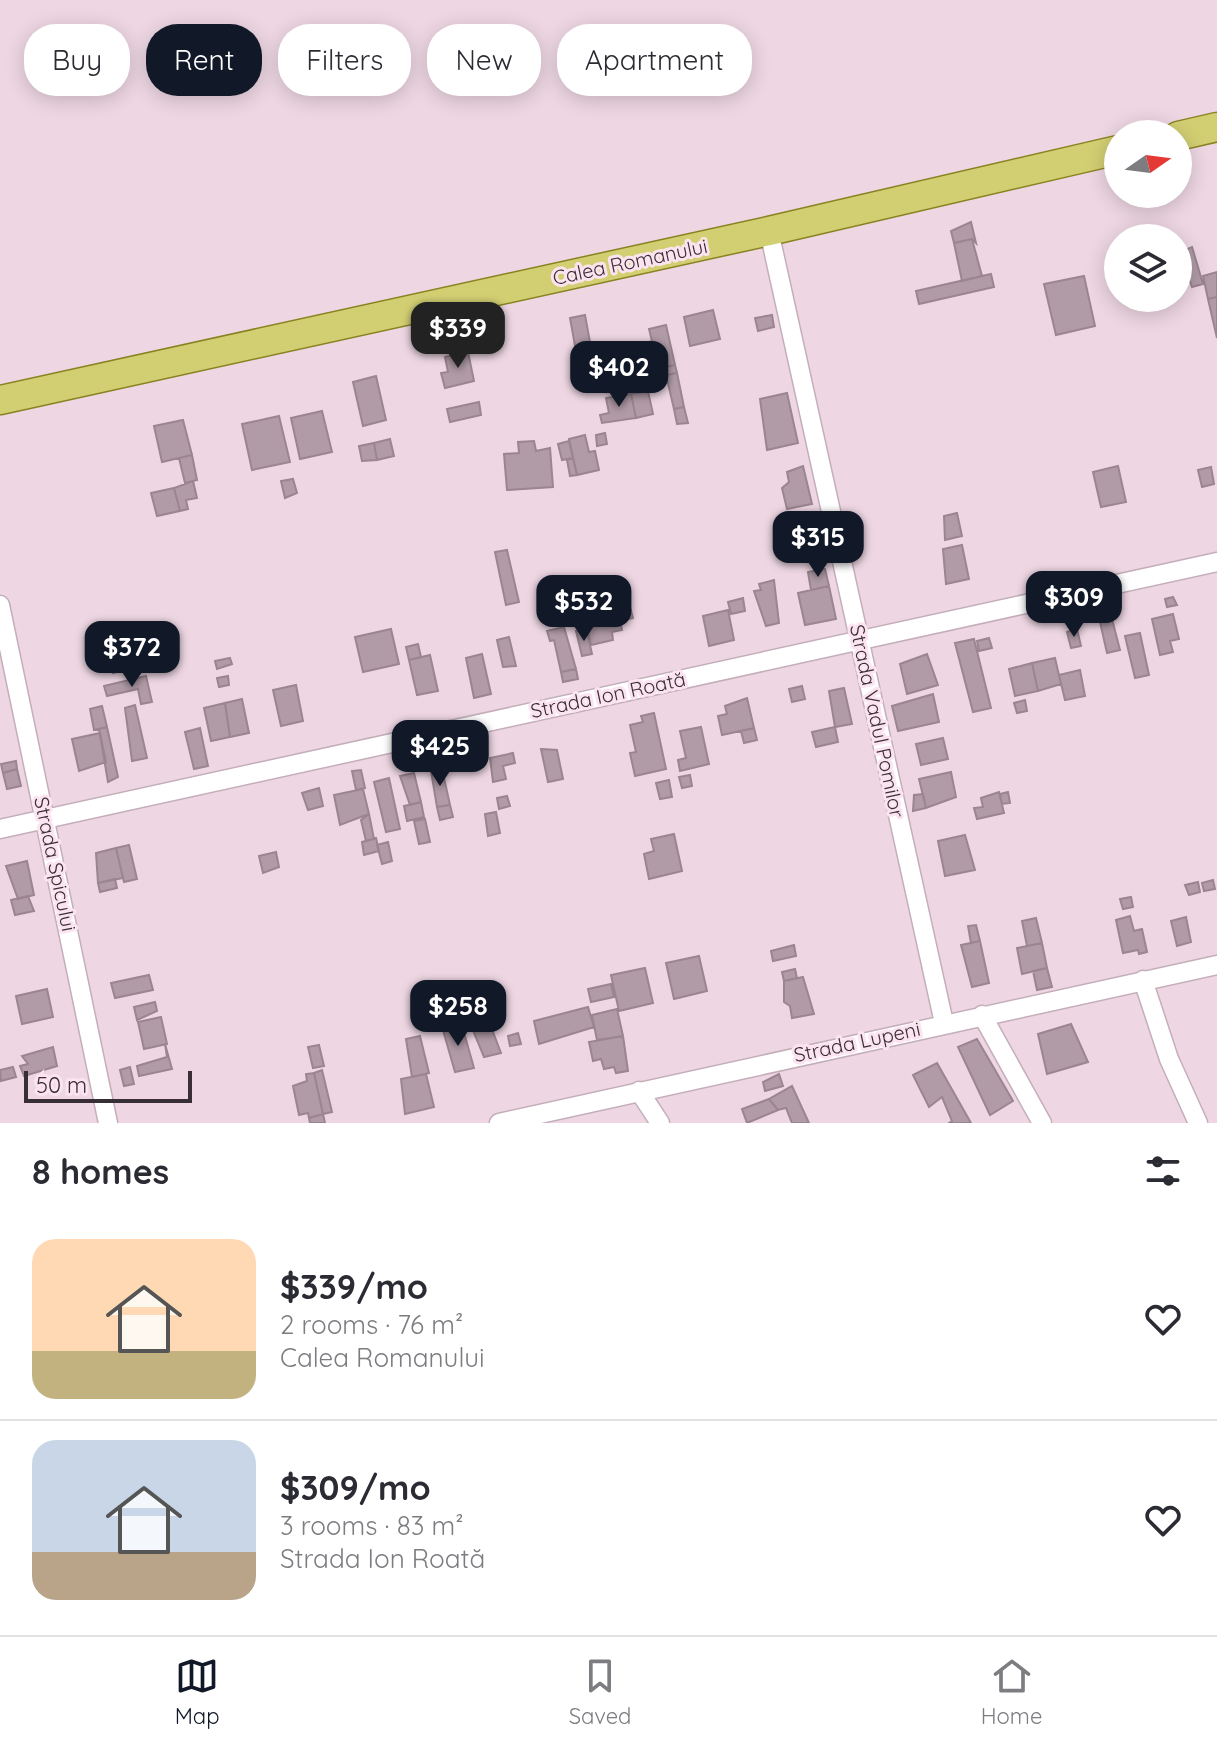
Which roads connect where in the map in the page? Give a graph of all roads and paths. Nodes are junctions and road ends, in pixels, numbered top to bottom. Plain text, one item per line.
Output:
1 (1217, 127) edge
2 (1192, 133) edge
3 (1104, 153) edge
4 (769, 231) junction
5 (0, 400) edge
6 (1217, 562) edge
7 (0, 605) edge
8 (860, 641) junction
9 (46, 818) junction
10 (0, 829) edge
11 (1217, 965) edge
12 (1143, 980) junction
13 (982, 1015) junction
14 (944, 1023) junction
15 (639, 1091) junction
16 (108, 1123) edge
17 (499, 1123) edge
18 (660, 1123) edge
19 (1042, 1123) edge
20 (1198, 1123) edge

1 - 2 main road
3 - 4 main road, Calea Romanului
4 - 5 main road, Calea Romanului
4 - 8 street, Strada Vadul Pomilor
6 - 8 street, Strada Ion Roată
7 - 9 street, Strada Spicului
8 - 9 street, Strada Ion Roată
8 - 14 street, Strada Vadul Pomilor
9 - 10 street, Strada Ion Roată
9 - 16 street, Strada Spicului
11 - 12 street, Strada Lupeni
12 - 13 street, Strada Lupeni
12 - 20 street
13 - 14 street, Strada Lupeni
13 - 19 street
14 - 15 street, Strada Lupeni
15 - 17 street, Strada Lupeni
15 - 18 street

